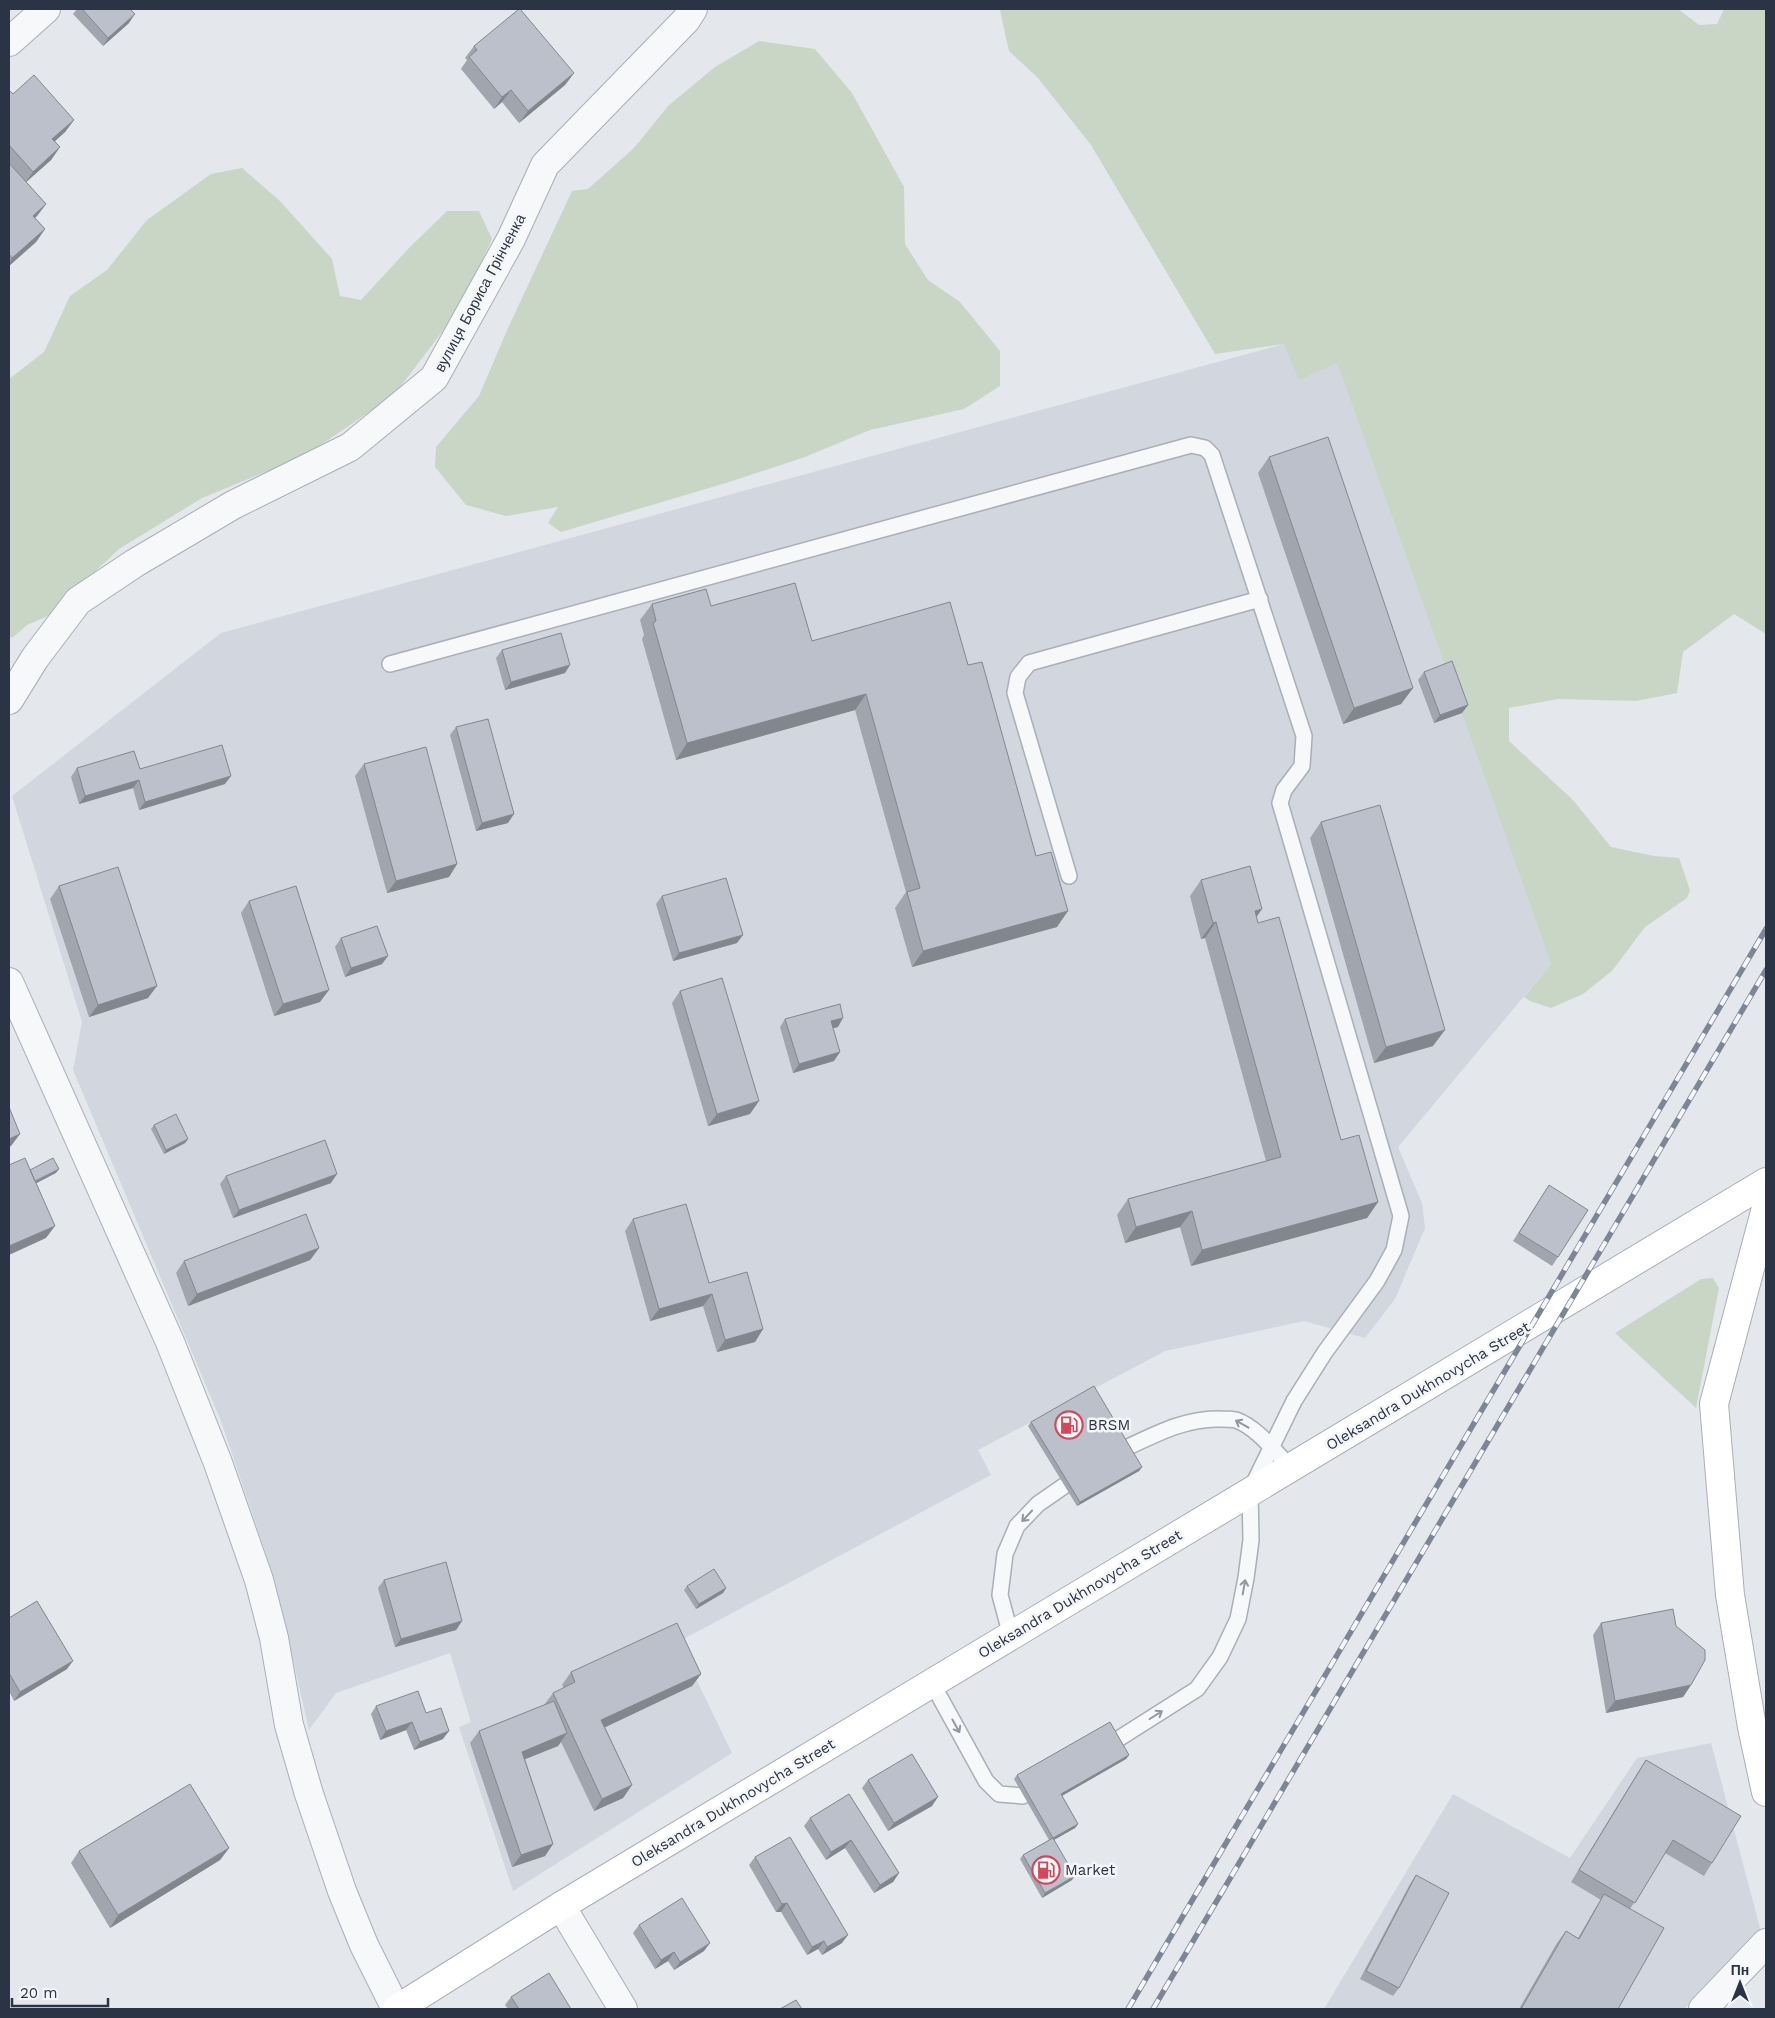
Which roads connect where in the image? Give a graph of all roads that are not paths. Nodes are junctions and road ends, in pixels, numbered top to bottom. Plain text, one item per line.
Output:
1 (46, 9) edge
2 (693, 9) edge
3 (9, 42) edge
4 (1260, 599) junction
5 (390, 664) dead end
6 (9, 700) edge
7 (1069, 876) dead end
8 (9, 982) edge
9 (1766, 1182) edge
10 (1766, 1208) edge
11 (1126, 1448) edge
12 (1271, 1448) junction
13 (1291, 1468) junction
14 (1064, 1486) edge
15 (1250, 1492) junction
16 (1011, 1636) junction
17 (932, 1683) junction
18 (1115, 1741) edge
19 (1766, 1792) edge
20 (1024, 1796) edge
21 (562, 1906) junction
22 (1766, 1943) edge
23 (396, 2009) edge
24 (623, 2009) edge
25 (1703, 2009) edge

1 - 3 street
2 - 6 street, вулиця Бориса Грінченка
4 - 5 lane
4 - 7 lane
4 - 12 lane
8 - 23 street
9 - 13 main road, Oleksandra Dukhnovycha Street
10 - 19 main road
12 -> 11 lane
12 - 13 lane
12 - 15 lane
13 - 15 main road, Oleksandra Dukhnovycha Street
14 -> 16 lane
15 - 16 main road, Oleksandra Dukhnovycha Street
18 -> 15 lane
16 - 17 main road, Oleksandra Dukhnovycha Street
17 -> 20 lane
17 - 21 main road, Oleksandra Dukhnovycha Street
21 - 23 main road, Oleksandra Dukhnovycha Street
21 - 24 street
22 - 25 street

